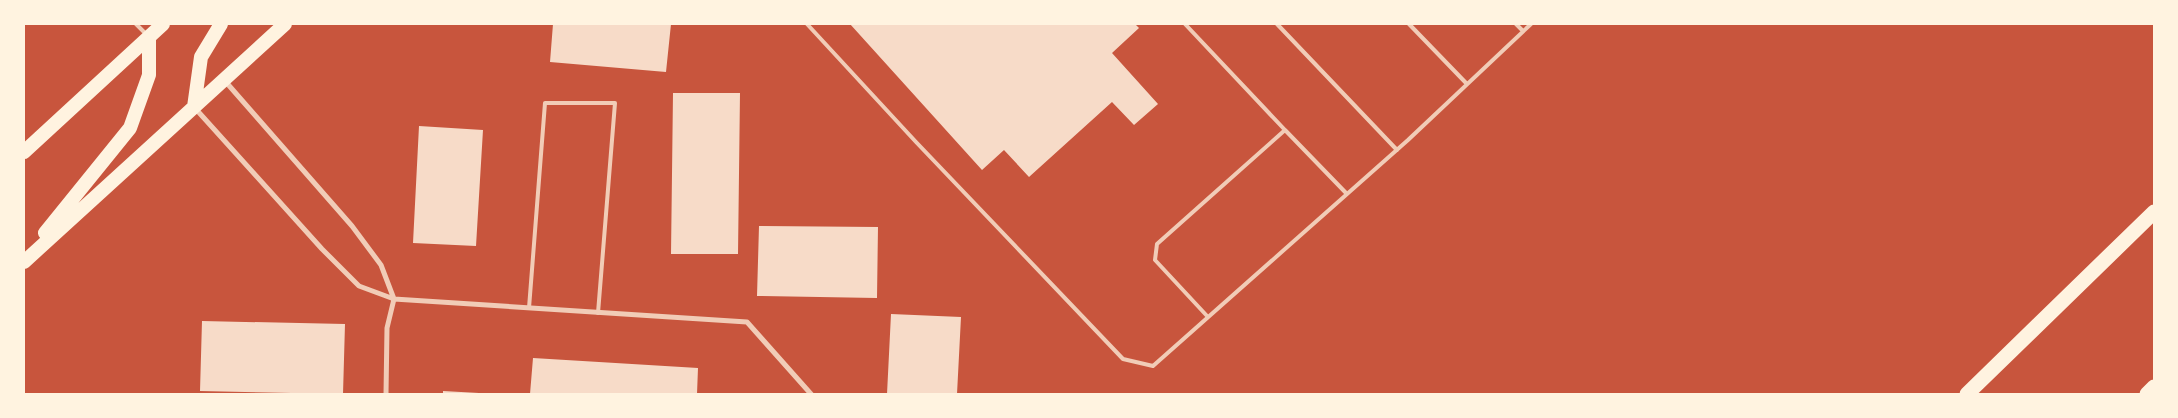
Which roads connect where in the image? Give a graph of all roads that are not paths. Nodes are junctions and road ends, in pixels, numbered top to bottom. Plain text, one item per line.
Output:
1 (136, 24) edge
2 (163, 24) edge
3 (221, 24) edge
4 (285, 24) edge
5 (807, 24) edge
6 (1185, 24) edge
7 (1277, 24) edge
8 (1409, 24) edge
9 (1516, 24) edge
10 (1531, 24) edge
11 (1523, 31) junction
12 (148, 37) junction
13 (224, 80) junction
14 (1467, 84) junction
15 (194, 107) junction
16 (1285, 130) junction
17 (1397, 150) junction
18 (24, 152) edge
19 (1347, 194) junction
20 (2154, 212) edge
21 (24, 260) edge
22 (394, 299) junction
23 (529, 308) junction
24 (598, 312) junction
25 (1208, 317) junction
26 (2154, 387) edge
27 (386, 394) edge
28 (812, 394) edge
29 (1967, 394) edge
30 (2147, 394) edge

1 - 12 lane
2 - 12 highway
3 - 15 highway
4 - 13 highway
5 - 25 lane
6 - 16 lane
7 - 17 lane
8 - 14 lane
9 - 11 lane
10 - 11 lane
11 - 14 lane
12 - 18 highway
12 - 21 highway
13 - 15 highway
13 - 22 street
14 - 17 lane
15 - 21 highway
15 - 22 street
16 - 19 lane
16 - 25 lane
17 - 19 lane
19 - 25 lane
20 - 29 highway
22 - 23 street
22 - 27 street
23 - 24 street
23 - 24 lane
24 - 28 street
26 - 30 highway

